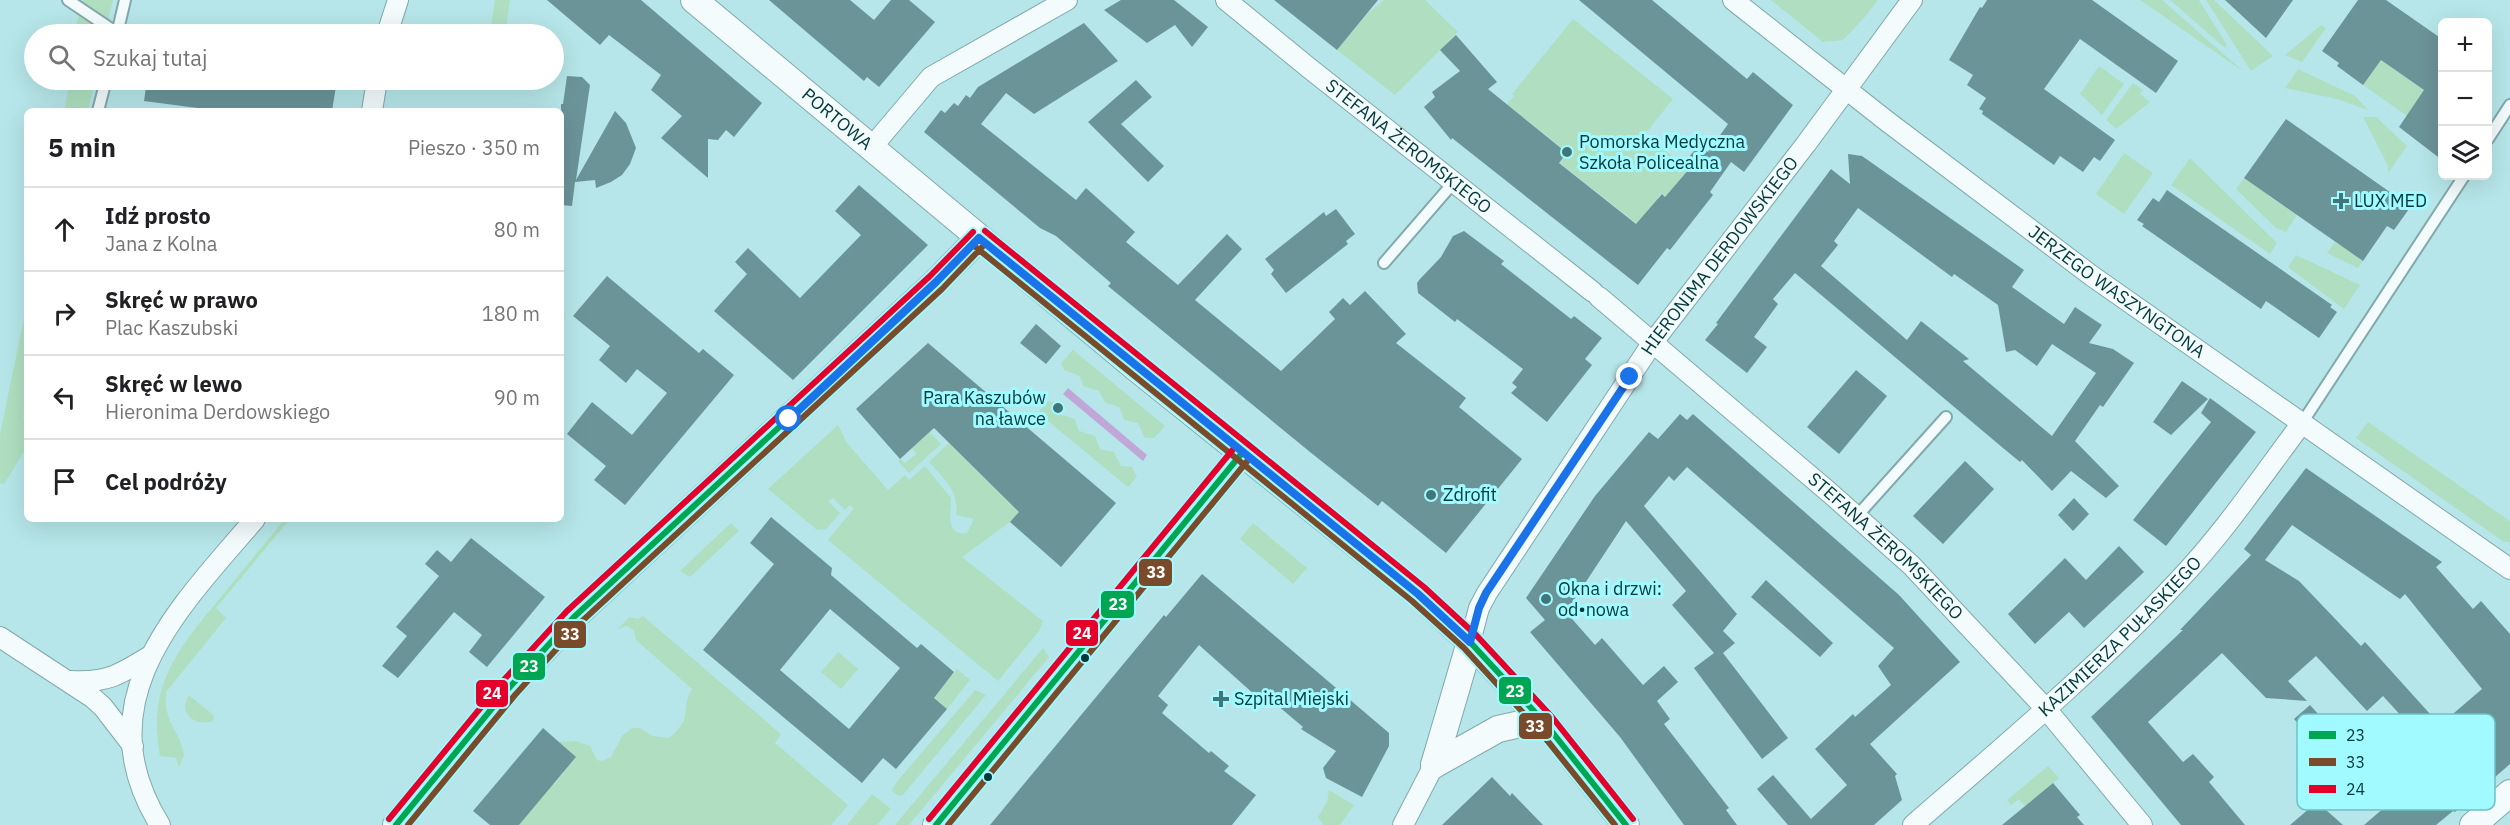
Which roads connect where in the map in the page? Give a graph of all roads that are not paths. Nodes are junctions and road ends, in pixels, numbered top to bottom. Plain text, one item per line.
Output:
1 (68, 0) edge
2 (125, 0) edge
3 (398, 0) edge
4 (694, 0) edge
5 (1067, 0) edge
6 (1226, 0) edge
7 (1733, 0) edge
8 (1912, 0) edge
9 (103, 24) edge
10 (119, 24) edge
11 (390, 24) edge
12 (103, 90) edge
13 (375, 90) edge
14 (1847, 90) junction
15 (2510, 105) edge
16 (99, 108) edge
17 (372, 108) edge
18 (2492, 132) edge
19 (871, 148) junction
20 (2461, 180) edge
21 (1454, 182) junction
22 (979, 238) junction
23 (1384, 263) dead end
24 (1653, 342) junction
25 (1946, 417) dead end
26 (2302, 423) junction
27 (1242, 453) junction
28 (1857, 516) junction
29 (252, 522) edge
30 (2510, 569) edge
31 (0, 637) edge
32 (1470, 642) junction
33 (150, 656) junction
34 (71, 681) junction
35 (2046, 709) junction
36 (1545, 723) junction
37 (133, 746) junction
38 (1434, 765) junction
39 (2510, 793) edge
40 (2495, 806) edge
41 (2490, 810) edge
42 (160, 825) edge
43 (396, 825) edge
44 (936, 825) edge
45 (1403, 825) edge
46 (1626, 825) edge
47 (1913, 825) edge
48 (2142, 825) edge
49 (2473, 825) edge

1 - 9 lane
2 - 10 lane
3 - 11 street
4 - 19 street, PORTOWA
5 - 19 street
6 - 21 street, STEFANA ŻEROMSKIEGO
7 - 14 street, JERZEGO WASZYNGTONA
8 - 14 street, HIERONIMA DERDOWSKIEGO
12 - 16 lane
13 - 17 street
14 - 24 street, HIERONIMA DERDOWSKIEGO
14 - 26 street, JERZEGO WASZYNGTONA
15 - 18 lane
19 - 22 street, PORTOWA
20 - 26 lane
21 - 23 lane
21 - 24 street, STEFANA ŻEROMSKIEGO
22 - 27 street, PORTOWA
22 - 43 street
24 - 28 street, STEFANA ŻEROMSKIEGO
24 - 32 street, HIERONIMA DERDOWSKIEGO
25 - 28 lane
26 - 30 street, JERZEGO WASZYNGTONA
26 - 35 street, KAZIMIERZA PUŁASKIEGO
27 - 32 street, PORTOWA
27 - 44 street
28 - 35 street, STEFANA ŻEROMSKIEGO
29 - 33 street
31 - 34 street
32 - 36 street, PORTOWA
32 - 38 street
33 - 34 street
33 - 37 street
34 - 37 street
35 - 47 street, KAZIMIERZA PUŁASKIEGO
35 - 48 street, STEFANA ŻEROMSKIEGO
36 - 38 street
36 - 46 street, PORTOWA
37 - 42 street
38 - 45 street
39 - 40 street
41 - 49 street

